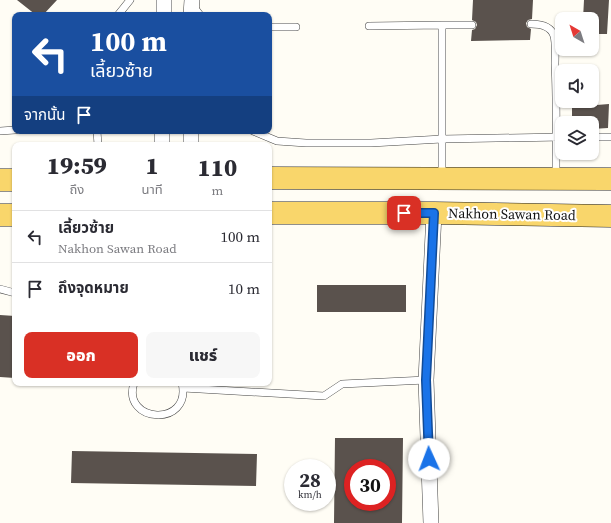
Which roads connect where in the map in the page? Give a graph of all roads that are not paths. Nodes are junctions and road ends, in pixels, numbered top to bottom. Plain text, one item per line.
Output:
1 (130, 0) edge
2 (164, 0) edge
3 (120, 12) edge
4 (164, 12) edge
5 (531, 24) dead end
6 (442, 25) junction
7 (472, 25) dead end
8 (369, 26) dead end
9 (272, 27) edge
10 (296, 27) dead end
11 (558, 116) edge
12 (12, 130) edge
13 (0, 131) edge
14 (260, 134) edge
15 (555, 137) edge
16 (599, 137) edge
17 (611, 137) edge
18 (442, 139) junction
19 (557, 160) edge
20 (272, 178) edge
21 (442, 179) junction
22 (556, 179) junction
23 (611, 179) edge
24 (0, 180) edge
25 (12, 180) edge
26 (272, 213) edge
27 (434, 213) junction
28 (0, 215) edge
29 (12, 215) edge
30 (611, 216) edge
31 (0, 289) edge
32 (12, 292) edge
33 (426, 380) junction
34 (132, 386) edge
35 (182, 386) edge
36 (431, 523) edge

1 - 3 lane
2 - 4 street
5 - 11 lane
6 - 7 lane
6 - 8 lane
6 - 18 lane
9 - 10 lane
12 - 13 lane
14 - 18 lane
15 - 18 lane
16 - 17 lane
18 - 21 lane
19 - 22 lane
20 - 21 main road
21 - 22 main road
22 - 23 main road
24 - 25 main road
26 - 27 main road, Nakhon Sawan Road
27 - 30 main road, Nakhon Sawan Road
27 - 33 street
28 - 29 main road
31 - 32 lane
33 - 35 lane
33 - 36 street
34 - 35 lane

